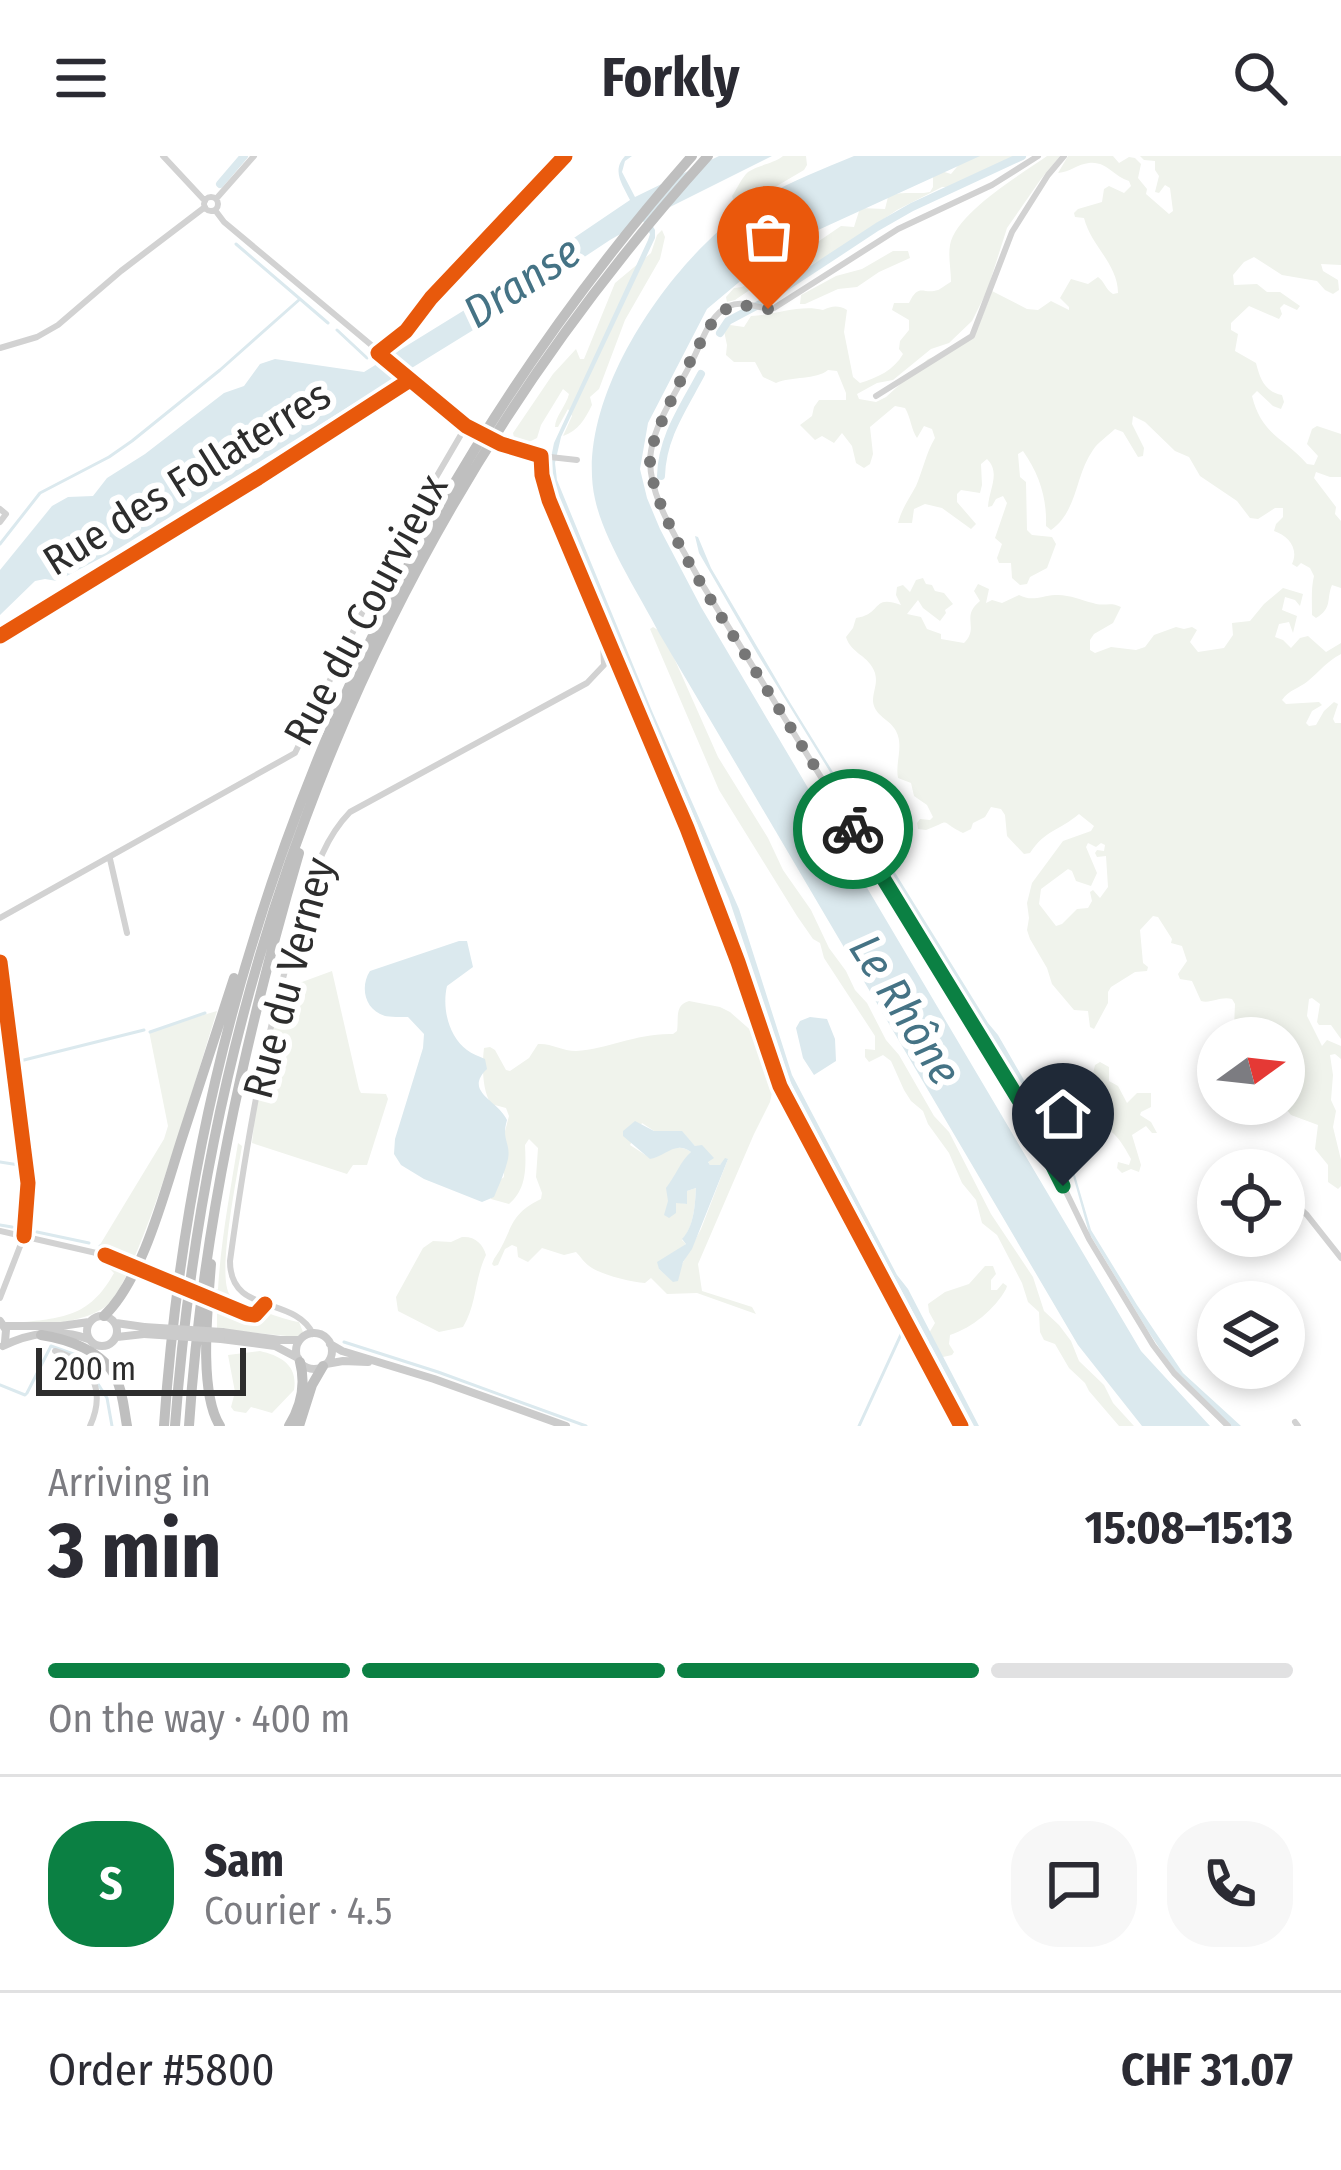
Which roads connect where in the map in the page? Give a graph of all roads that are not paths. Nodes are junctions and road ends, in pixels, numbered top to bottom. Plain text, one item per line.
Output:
1 (163, 156) edge
2 (254, 156) edge
3 (565, 156) edge
4 (692, 156) edge
5 (708, 156) edge
6 (1038, 156) edge
7 (1064, 156) edge
8 (216, 199) junction
9 (205, 204) junction
10 (215, 210) junction
11 (0, 347) edge
12 (381, 355) junction
13 (408, 378) junction
14 (876, 396) dead end
15 (501, 444) dead end
16 (539, 455) junction
17 (577, 460) dead end
18 (0, 636) edge
19 (323, 770) junction
20 (287, 835) junction
21 (110, 859) junction
22 (0, 918) edge
23 (128, 933) dead end
24 (0, 962) edge
25 (222, 1158) junction
26 (1305, 1212) edge
27 (0, 1231) edge
28 (24, 1237) junction
29 (105, 1256) dead end
30 (1341, 1258) edge
31 (0, 1298) edge
32 (109, 1319) junction
33 (2, 1322) edge
34 (91, 1322) junction
35 (144, 1330) junction
36 (313, 1334) junction
37 (41, 1335) junction
38 (222, 1336) junction
39 (116, 1338) junction
40 (301, 1340) junction
41 (94, 1343) junction
42 (330, 1344) junction
43 (1, 1347) edge
44 (56, 1351) dead end
45 (299, 1360) junction
46 (376, 1362) junction
47 (325, 1365) junction
48 (113, 1372) junction
49 (90, 1426) edge
50 (127, 1426) edge
51 (164, 1426) edge
52 (176, 1426) edge
53 (189, 1426) edge
54 (220, 1426) edge
55 (289, 1426) edge
56 (299, 1426) edge
57 (566, 1426) edge
58 (1228, 1426) edge

1 - 9 street
2 - 8 street
3 - 12 street
4 - 20 highway
5 - 19 highway
6 - 58 street
7 - 14 street
8 - 9 street
8 - 10 street
9 - 10 street
9 - 11 street
10 - 12 street
12 - 13 street
13 - 18 street, Rue des Follaterres
13 - 21 street, Rue du Courvieux
15 - 16 street
16 - 17 street
16 - 36 street, Rue du Verney
19 - 25 highway
19 - 52 highway
20 - 32 highway
20 - 51 highway
21 - 22 street, Rue du Courvieux
21 - 23 street
24 - 28 street
25 - 53 highway
25 - 54 highway
26 - 30 street
27 - 28 street
28 - 29 street
28 - 31 street
32 - 34 main road
32 - 35 main road
32 - 39 main road
33 - 34 main road
33 - 43 main road
34 - 41 main road
35 - 38 main road, bridge
35 - 39 main road
36 - 40 main road
36 - 42 main road
37 - 41 main road
37 - 43 main road
37 - 48 highway
38 - 40 main road
38 - 45 main road
39 - 41 main road
40 - 45 main road
41 - 48 highway
42 - 46 main road
42 - 47 main road
44 - 49 street
45 - 47 main road
45 - 55 highway
46 - 47 main road
46 - 57 main road
47 - 56 highway
48 - 50 highway

